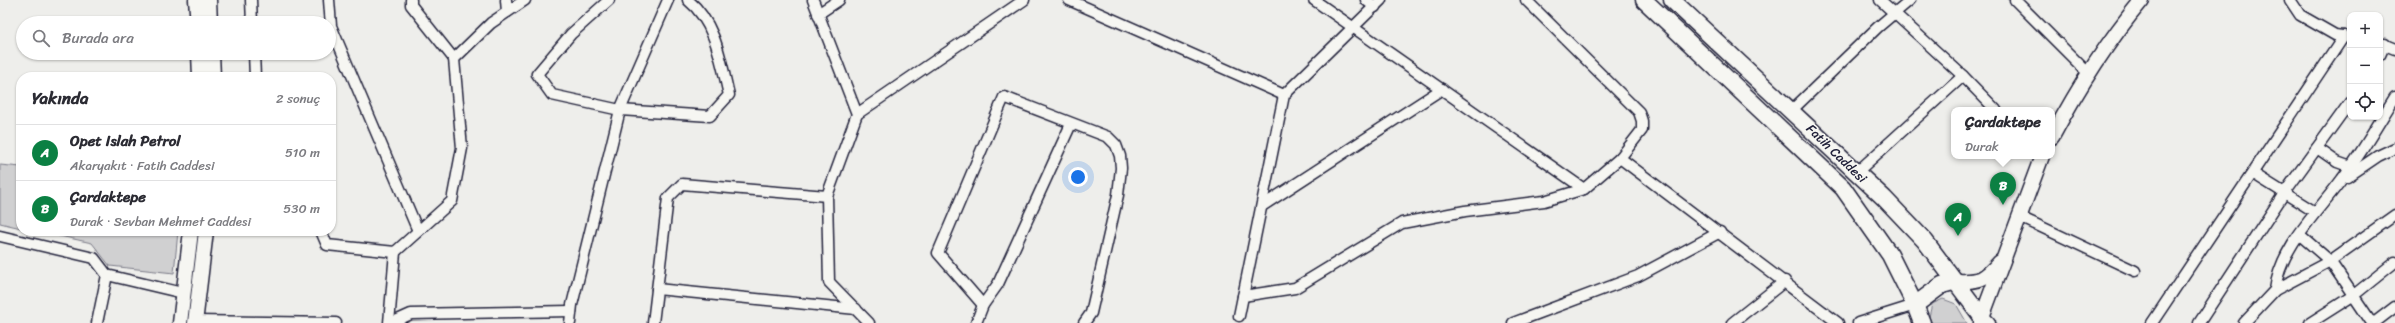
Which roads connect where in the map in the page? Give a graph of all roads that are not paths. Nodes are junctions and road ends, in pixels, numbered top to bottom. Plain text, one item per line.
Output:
1 (196, 0) edge
2 (209, 0) edge
3 (251, 0) edge
4 (329, 0) edge
5 (411, 0) edge
6 (506, 0) edge
7 (525, 0) edge
8 (609, 0) edge
9 (668, 0) edge
10 (688, 0) edge
11 (813, 0) edge
12 (839, 0) edge
13 (1024, 0) edge
14 (1069, 0) edge
15 (1314, 0) edge
16 (1366, 0) edge
17 (1526, 0) edge
18 (1644, 0) edge
19 (1672, 0) edge
20 (1880, 0) edge
21 (1910, 0) edge
22 (2015, 0) edge
23 (2290, 0) edge
24 (2138, 2) edge
25 (1378, 3) edge
26 (507, 12) junction
27 (818, 14) junction
28 (1894, 14) junction
29 (197, 16) edge
30 (210, 16) edge
31 (252, 16) edge
32 (330, 16) edge
33 (1354, 27) junction
34 (2347, 36) edge
35 (336, 40) edge
36 (2383, 44) edge
37 (2395, 49) edge
38 (454, 59) junction
39 (199, 60) edge
40 (212, 60) edge
41 (254, 60) edge
42 (200, 72) edge
43 (213, 72) edge
44 (255, 72) edge
45 (2088, 73) junction
46 (1964, 76) junction
47 (1442, 89) junction
48 (1284, 94) junction
49 (2395, 97) edge
50 (2347, 106) edge
51 (1993, 107) edge
52 (620, 110) junction
53 (1792, 110) junction
54 (857, 114) junction
55 (1071, 124) junction
56 (2055, 131) edge
57 (2317, 148) junction
58 (2395, 148) edge
59 (1620, 158) junction
60 (2040, 159) edge
61 (2351, 167) junction
62 (1857, 172) junction
63 (2254, 174) junction
64 (2342, 180) junction
65 (1584, 189) junction
66 (2285, 192) junction
67 (827, 196) junction
68 (1262, 206) junction
69 (2315, 212) junction
70 (2395, 215) edge
71 (2020, 217) junction
72 (418, 231) junction
73 (1720, 232) junction
74 (2300, 235) junction
75 (0, 236) edge
76 (190, 236) edge
77 (205, 236) edge
78 (323, 236) edge
79 (395, 252) junction
80 (2006, 254) junction
81 (2330, 261) junction
82 (2395, 262) edge
83 (2135, 272) dead end
84 (107, 275) junction
85 (1785, 281) junction
86 (1956, 281) junction
87 (657, 289) junction
88 (2275, 290) junction
89 (183, 293) junction
90 (2354, 295) junction
91 (1243, 296) junction
92 (983, 305) junction
93 (1915, 305) junction
94 (2395, 307) edge
95 (856, 310) junction
96 (571, 311) junction
97 (1239, 316) dead end
98 (410, 318) edge
99 (506, 318) edge
100 (1984, 321) edge
101 (195, 322) edge
102 (97, 323) edge
103 (180, 323) edge
104 (336, 323) edge
105 (390, 323) edge
106 (570, 323) edge
107 (653, 323) edge
108 (869, 323) edge
109 (976, 323) edge
110 (1084, 323) edge
111 (1513, 323) edge
112 (1732, 323) edge
113 (1838, 323) edge
114 (1858, 323) edge
115 (1922, 323) edge
116 (2152, 323) edge
117 (2199, 323) edge
118 (2244, 323) edge
119 (2310, 323) edge
120 (2373, 323) edge

1 - 29 main road
2 - 30 main road
3 - 31 street
4 - 32 street
5 - 38 street
6 - 26 street
7 - 26 street
8 - 52 street
9 - 52 street
10 - 52 street
11 - 27 street
12 - 27 street
13 - 54 street
14 - 48 street
15 - 33 street
16 - 25 street
17 - 59 street
18 - 93 main road, Fatih Caddesi
19 - 53 main road, Fatih Caddesi
20 - 28 street
21 - 28 street
22 - 45 street
23 - 34 street
24 - 45 main road
25 - 33 street
26 - 38 street
27 - 54 street
28 - 46 street
28 - 53 street
33 - 47 street
33 - 48 street
34 - 63 street
35 - 72 street
36 - 37 street
38 - 72 street
39 - 42 main road
40 - 43 main road
41 - 44 street
45 - 56 main road
46 - 51 street
46 - 62 street
47 - 65 street
47 - 68 street
48 - 68 street
49 - 61 street
50 - 57 street
52 - 96 street
53 - 62 main road, Fatih Caddesi
54 - 67 street
55 - 92 street
55 - 92 street
55 - 110 street
57 - 61 street
57 - 66 street
58 - 64 street
59 - 65 street
59 - 73 street
60 - 71 main road
61 - 64 street
62 - 86 main road, Fatih Caddesi
63 - 66 street
63 - 116 street
64 - 69 street
65 - 91 street
66 - 69 street
66 - 117 street
67 - 87 street
67 - 95 street
68 - 91 street
69 - 74 street
70 - 81 street
71 - 80 main road
71 - 83 street
72 - 79 street
73 - 85 street
73 - 111 street
74 - 81 street
74 - 88 street
75 - 84 street
76 - 89 main road
77 - 101 main road
78 - 79 street
79 - 105 street
80 - 86 main road
80 - 100 main road
81 - 88 street
81 - 90 street
82 - 90 street
84 - 89 street
84 - 102 street
85 - 112 street
85 - 113 street
86 - 93 main road
86 - 100 main road, Fatih Caddesi
87 - 95 street
87 - 107 street
88 - 118 street
89 - 103 main road
90 - 119 street
90 - 120 street
91 - 97 street
92 - 109 street
93 - 114 street
93 - 115 main road, Fatih Caddesi
94 - 120 street
95 - 108 street
96 - 99 street
96 - 106 street
98 - 99 street
98 - 105 street
101 - 104 street

